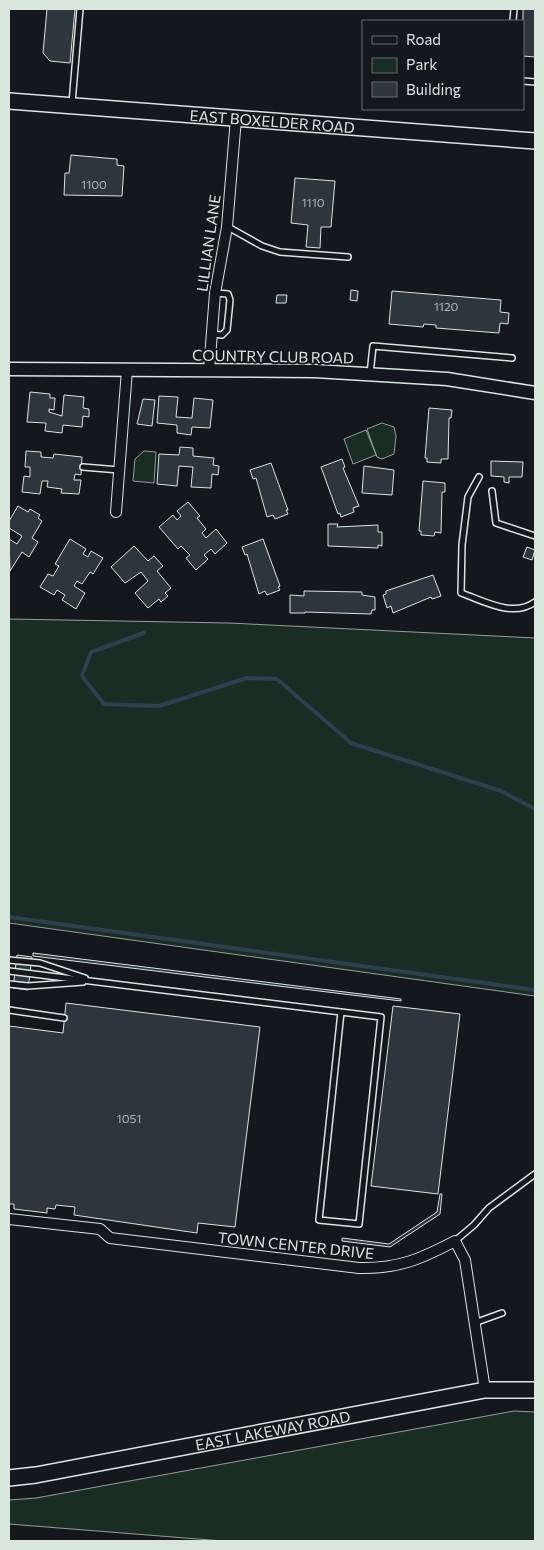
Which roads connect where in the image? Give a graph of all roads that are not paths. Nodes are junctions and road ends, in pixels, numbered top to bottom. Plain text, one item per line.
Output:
1 (80, 9) edge
2 (9, 101) edge
3 (72, 105) junction
4 (236, 118) junction
5 (535, 142) edge
6 (227, 226) junction
7 (348, 257) dead end
8 (216, 293) junction
9 (212, 334) junction
10 (512, 358) dead end
11 (9, 369) edge
12 (127, 370) junction
13 (209, 371) junction
14 (370, 374) junction
15 (535, 393) edge
16 (83, 467) dead end
17 (120, 470) junction
18 (479, 477) dead end
19 (492, 491) dead end
20 (116, 512) dead end
21 (535, 536) edge
22 (535, 602) edge
23 (9, 960) edge
24 (9, 971) edge
25 (95, 981) junction
26 (9, 984) edge
27 (9, 1010) edge
28 (341, 1012) junction
29 (64, 1018) dead end
30 (535, 1174) edge
31 (9, 1219) edge
32 (455, 1240) junction
33 (502, 1313) dead end
34 (476, 1322) junction
35 (486, 1390) junction
36 (535, 1390) edge
37 (9, 1478) edge

1 - 3 lane
2 - 3 main road, EAST BOXELDER ROAD
3 - 4 main road, EAST BOXELDER ROAD
4 - 5 main road, EAST BOXELDER ROAD
4 - 6 street, LILLIAN LANE
6 - 7 lane
6 - 8 street, LILLIAN LANE
8 - 9 street, LILLIAN LANE
8 - 9 lane
9 - 13 street, LILLIAN LANE
10 - 14 lane
11 - 12 street, COUNTRY CLUB ROAD
12 - 13 street, COUNTRY CLUB ROAD
12 - 17 street
13 - 14 street, COUNTRY CLUB ROAD
14 - 15 street, COUNTRY CLUB ROAD
16 - 17 lane
17 - 20 street
18 - 22 lane
19 - 21 lane
23 - 25 lane
24 - 25 lane
25 - 26 lane
25 - 28 lane
27 - 29 lane
28 - 28 lane
30 - 32 lane
31 - 32 street, TOWN CENTER DRIVE
32 - 34 street
33 - 34 lane
34 - 35 street
35 - 36 main road, EAST LAKEWAY ROAD
35 - 37 main road, EAST LAKEWAY ROAD

